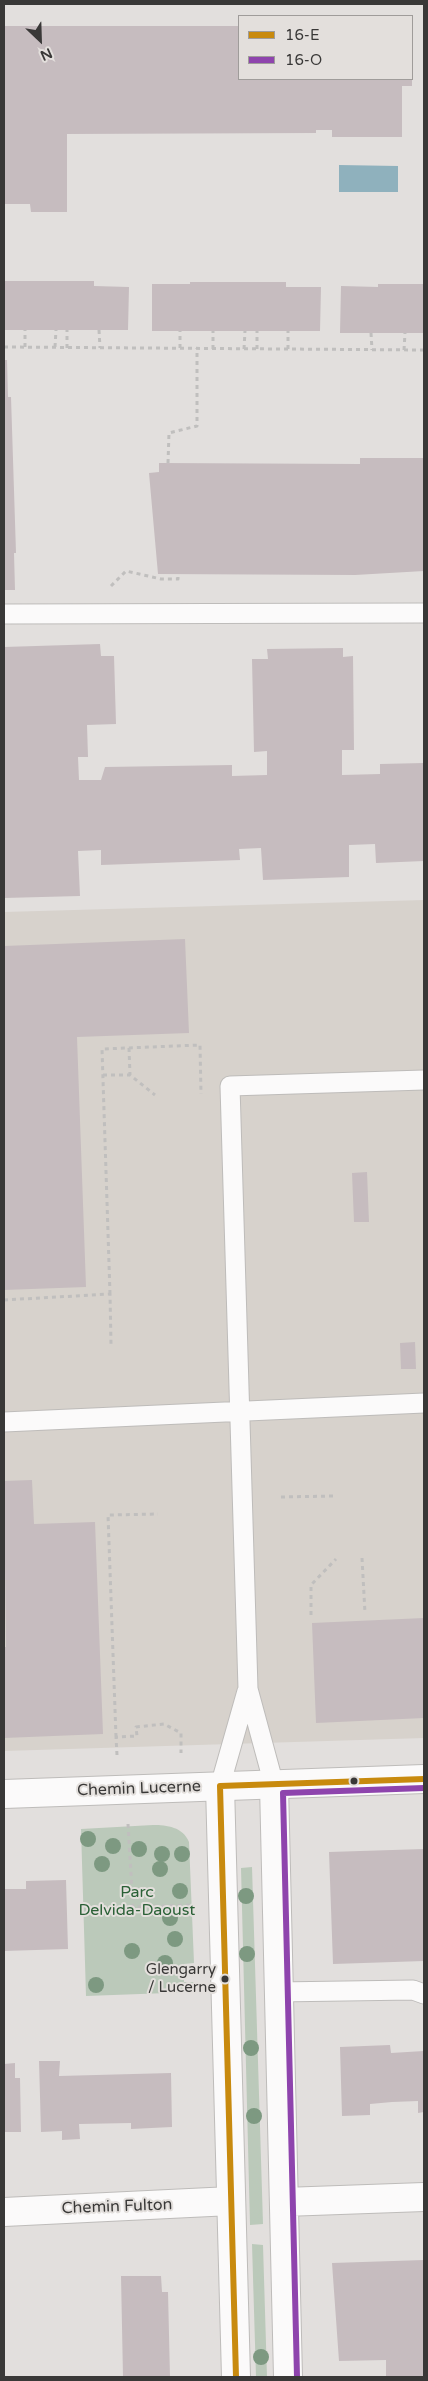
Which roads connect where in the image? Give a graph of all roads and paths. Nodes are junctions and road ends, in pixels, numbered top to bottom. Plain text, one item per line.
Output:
1 (25, 330) dead end
2 (56, 330) dead end
3 (67, 330) dead end
4 (99, 330) dead end
5 (213, 330) dead end
6 (180, 331) dead end
7 (245, 331) dead end
8 (257, 331) dead end
9 (288, 331) dead end
10 (371, 333) dead end
11 (405, 333) dead end
12 (4, 347) edge
13 (25, 347) junction
14 (55, 348) junction
15 (67, 348) junction
16 (100, 348) junction
17 (180, 348) junction
18 (198, 348) junction
19 (213, 348) junction
20 (244, 349) junction
21 (257, 349) junction
22 (288, 349) junction
23 (372, 350) junction
24 (404, 350) junction
25 (423, 350) edge
26 (424, 356) edge
27 (168, 463) dead end
28 (178, 574) dead end
29 (106, 591) dead end
30 (424, 613) edge
31 (4, 614) edge
32 (129, 1048) junction
33 (103, 1075) junction
34 (130, 1075) junction
35 (424, 1080) edge
36 (201, 1094) dead end
37 (155, 1095) dead end
38 (110, 1294) junction
39 (4, 1300) edge
40 (111, 1344) dead end
41 (424, 1403) edge
42 (239, 1412) junction
43 (4, 1422) edge
44 (334, 1496) dead end
45 (281, 1497) dead end
46 (158, 1514) dead end
47 (362, 1558) dead end
48 (336, 1559) dead end
49 (365, 1613) dead end
50 (311, 1615) dead end
51 (248, 1690) junction
52 (116, 1737) junction
53 (181, 1753) dead end
54 (117, 1756) dead end
55 (424, 1779) edge
56 (274, 1785) junction
57 (220, 1786) junction
58 (4, 1794) edge
59 (128, 1824) dead end
60 (196, 1905) dead end
61 (277, 1992) junction
62 (424, 1994) edge
63 (424, 2197) edge
64 (231, 2201) junction
65 (284, 2202) junction
66 (4, 2212) edge
67 (236, 2377) edge
68 (288, 2377) edge

1 - 13 path
2 - 14 path
3 - 15 path
4 - 16 path
5 - 19 path
6 - 17 path
7 - 20 path
8 - 21 path
9 - 22 path
10 - 23 path
11 - 24 path
12 - 13 path
13 - 14 path
14 - 15 path
15 - 16 path
16 - 17 path
17 - 18 path
18 - 19 path
18 - 27 path
19 - 20 path
20 - 21 path
21 - 22 path
22 - 23 path
23 - 24 path
24 - 25 path
25 - 26 path
28 - 29 path
30 - 31 lane
32 - 33 path
32 - 34 path
32 - 36 path
33 - 34 path
33 - 38 path
34 - 37 path
35 - 42 lane
38 - 39 path
38 - 40 path
41 - 42 lane
42 - 43 lane
42 - 51 lane
44 - 45 path
46 - 52 path
47 - 49 path
48 - 50 path
51 - 56 lane
51 - 57 lane
52 - 53 path
52 - 54 path
55 - 56 street, Chemin Lucerne
56 - 57 street, Chemin Lucerne
56 - 61 street
57 - 58 street, Chemin Lucerne
57 - 64 street
59 - 60 path
61 - 62 lane
61 - 65 street
63 - 65 street
64 - 66 street, Chemin Fulton
64 - 67 street
65 - 68 street

